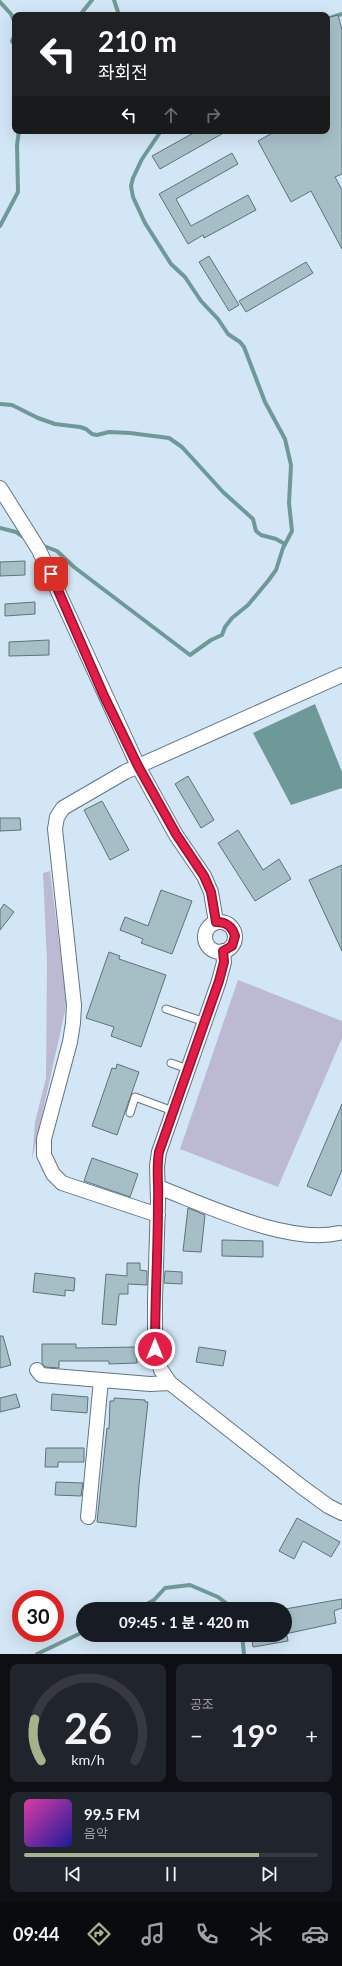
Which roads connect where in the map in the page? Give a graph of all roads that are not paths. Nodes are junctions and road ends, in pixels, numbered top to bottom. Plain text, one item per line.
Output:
1 (0, 488) edge
2 (342, 675) edge
3 (138, 766) junction
4 (216, 922) junction
5 (223, 951) junction
6 (166, 1009) dead end
7 (205, 1022) junction
8 (171, 1063) dead end
9 (188, 1069) junction
10 (174, 1111) junction
11 (130, 1113) dead end
12 (158, 1187) junction
13 (158, 1215) junction
14 (339, 1233) dead end
15 (37, 1370) dead end
16 (101, 1380) junction
17 (170, 1383) junction
18 (342, 1513) edge
19 (88, 1518) dead end

1 - 3 street
2 - 3 street
3 - 4 street
3 - 13 street
4 - 5 street
4 - 5 street
5 - 7 street
6 - 7 lane
7 - 9 street
8 - 9 lane
9 - 10 street
10 - 11 lane
10 - 12 street
12 - 13 street
12 - 14 street
13 - 17 street
15 - 16 street
16 - 17 street
16 - 19 street
17 - 18 street

